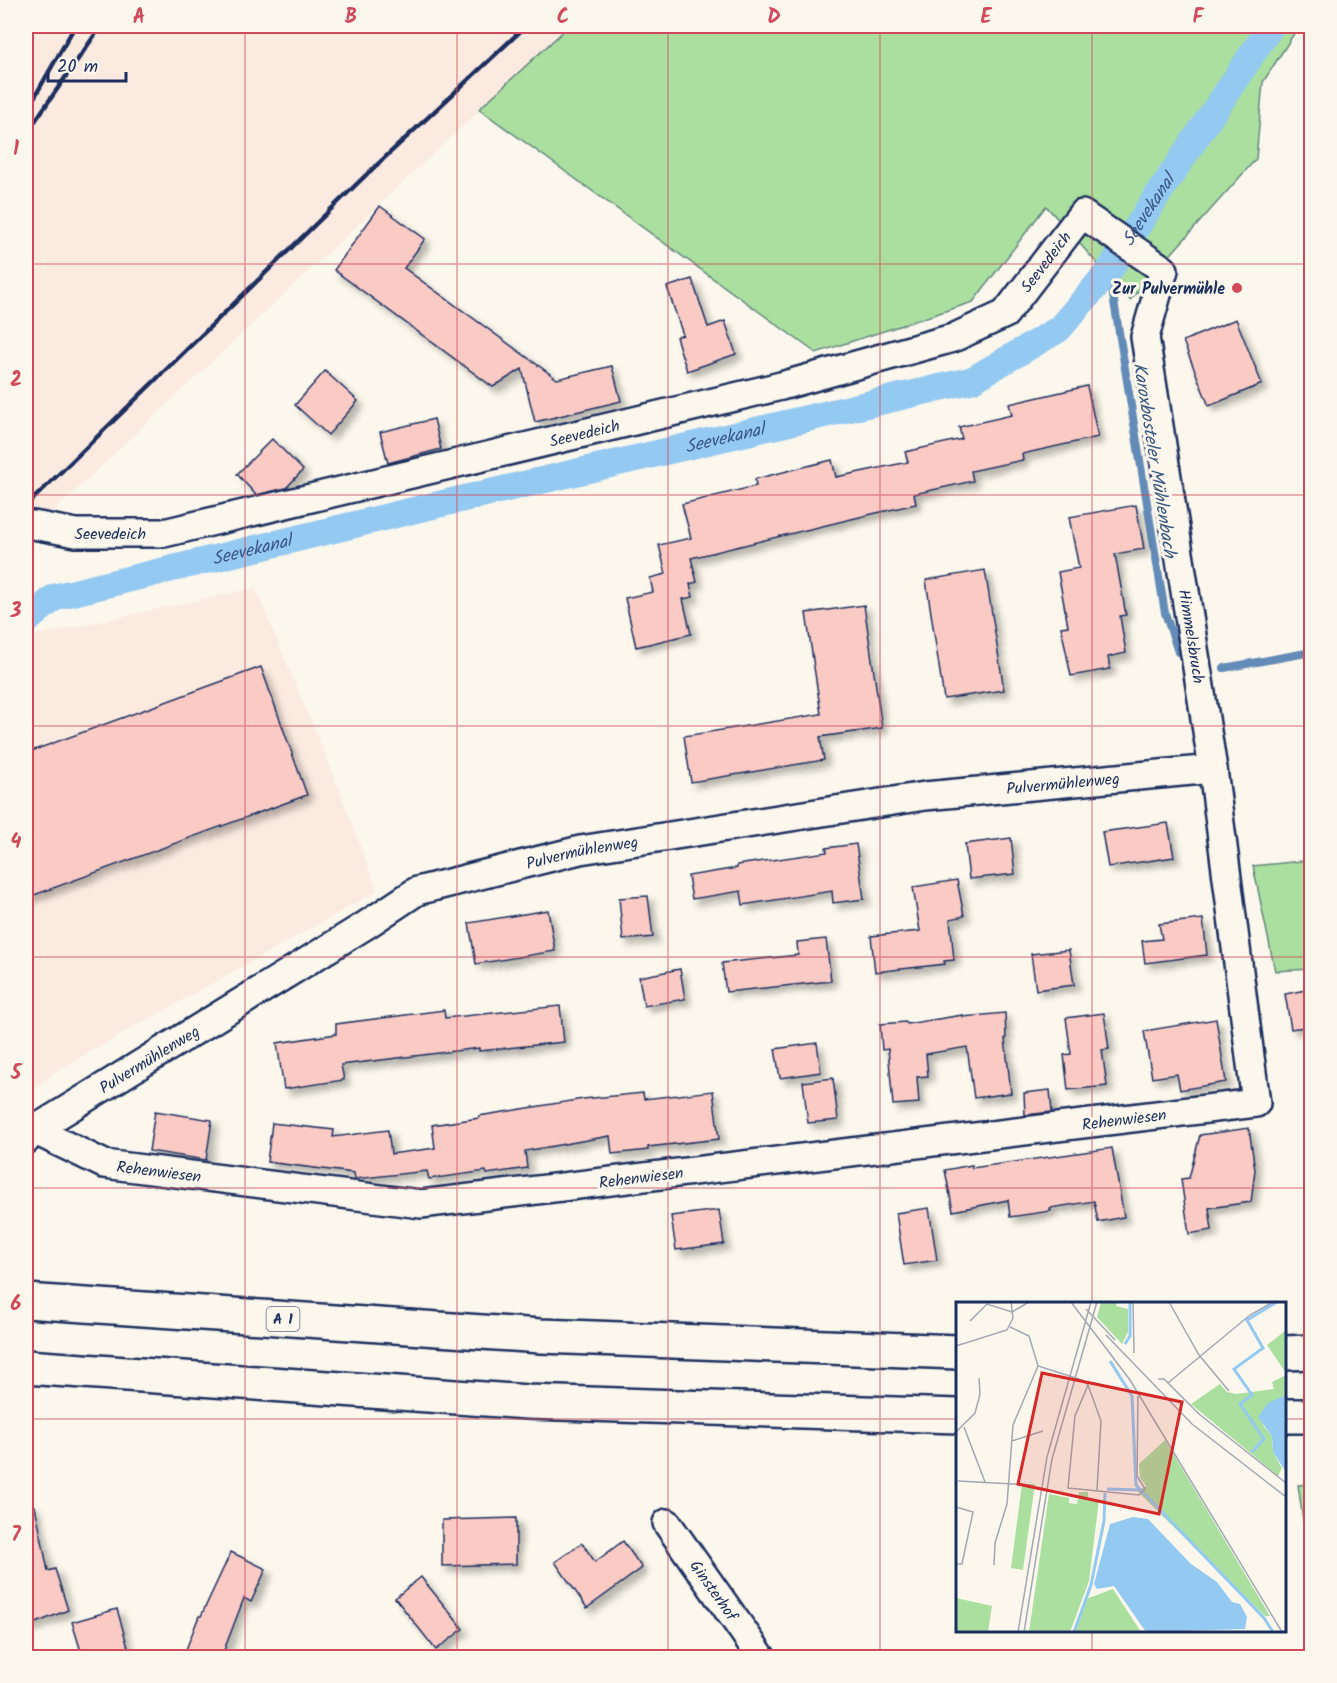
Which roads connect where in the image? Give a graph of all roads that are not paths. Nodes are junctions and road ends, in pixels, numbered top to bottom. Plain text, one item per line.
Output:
1 (1083, 214) joint
2 (33, 525) dead end
3 (1213, 770) junction
4 (1256, 1103) joint
5 (30, 1135) edge
6 (26, 1301) edge
7 (956, 1352) edge
8 (1311, 1352) edge
9 (1286, 1353) edge
10 (26, 1366) edge
11 (956, 1416) edge
12 (1286, 1416) edge
13 (1311, 1416) edge
14 (667, 1523) dead end
15 (762, 1658) edge

1 - 2 street, Seevedeich
1 - 3 street, Himmelsbruch
3 - 4 street, Himmelsbruch
3 - 5 street, Pulvermühlenweg
4 - 5 street, Rehenwiesen
6 - 7 highway, A 1
8 - 9 highway
10 - 11 highway
12 - 13 highway
14 - 15 street, Ginsterhof

